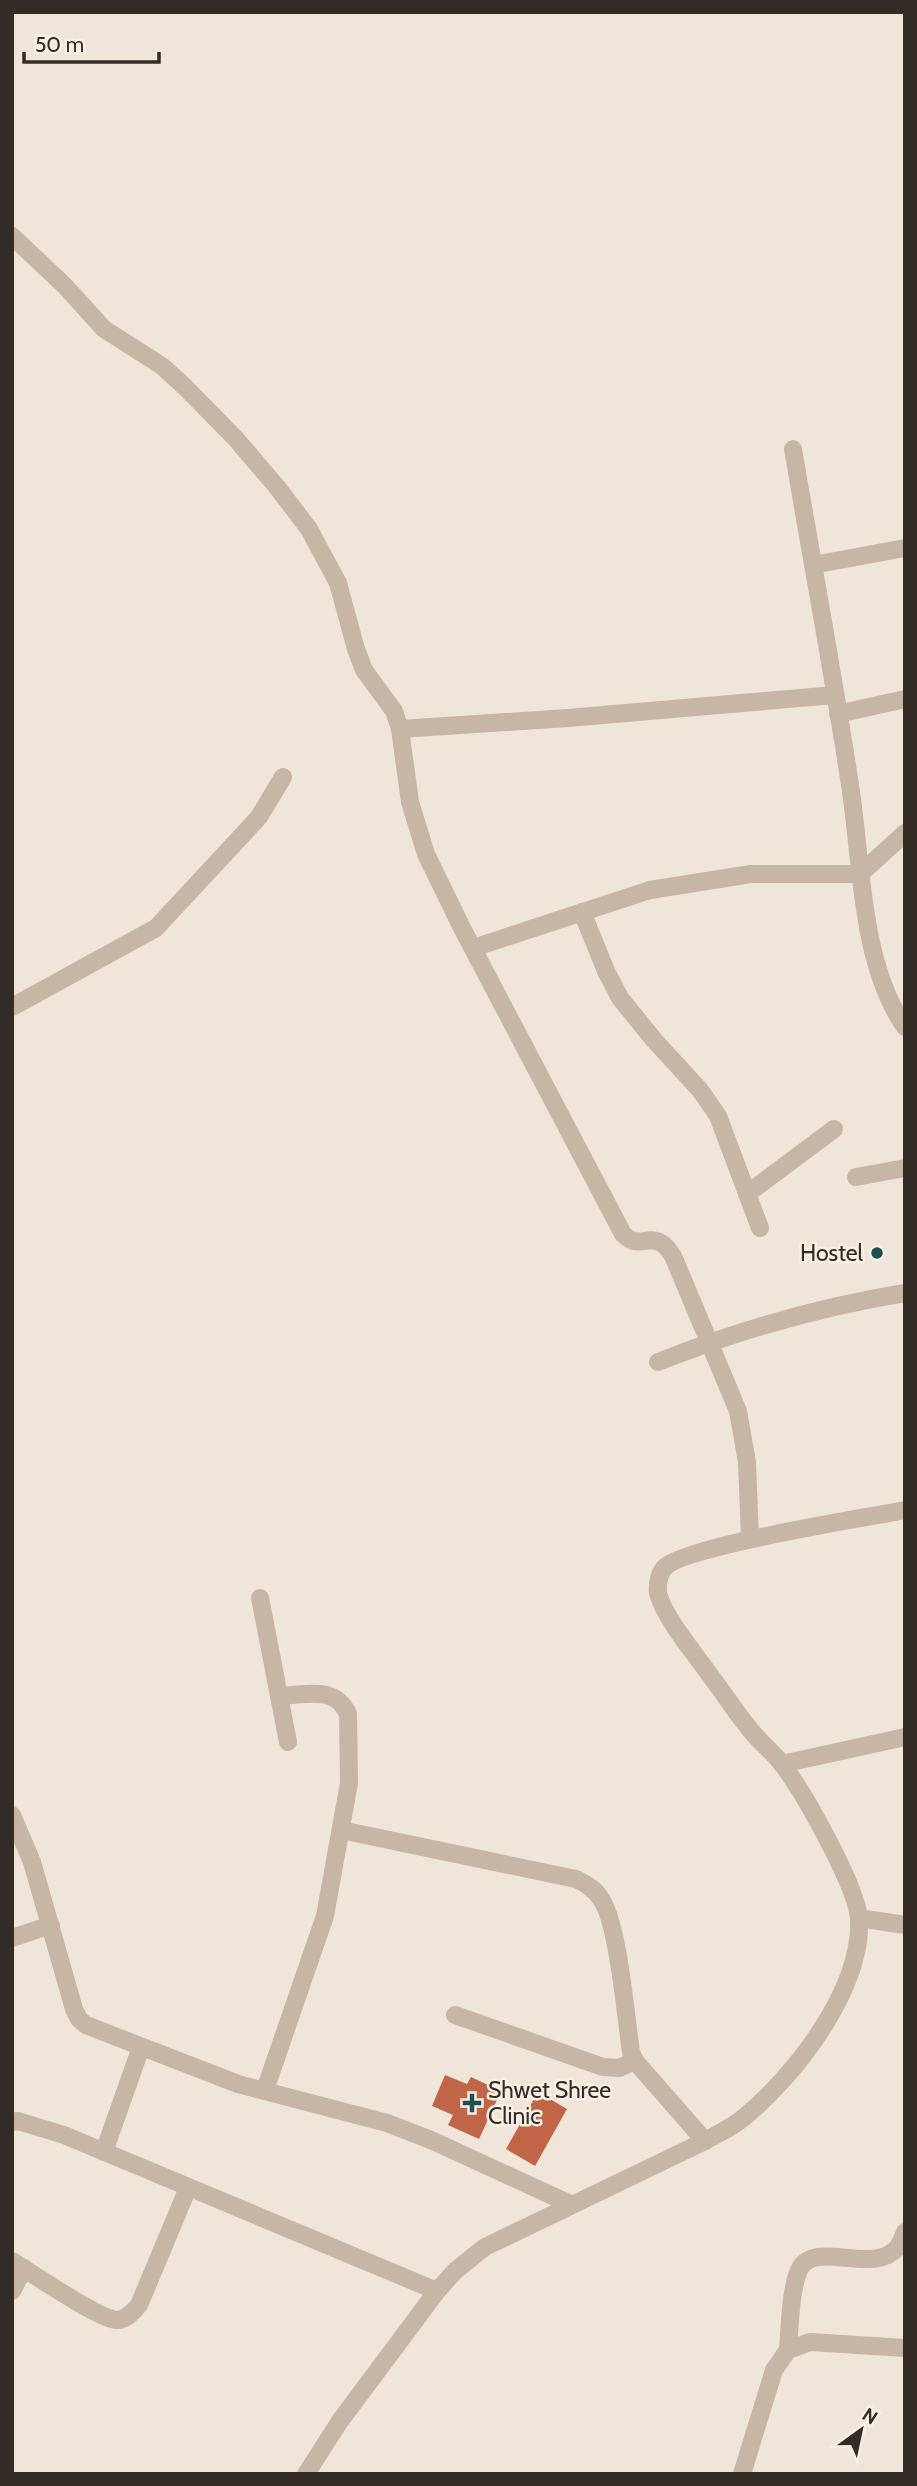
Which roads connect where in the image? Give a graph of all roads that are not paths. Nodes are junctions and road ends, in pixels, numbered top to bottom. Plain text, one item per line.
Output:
1 (12, 236) edge
2 (793, 449) dead end
3 (905, 548) edge
4 (813, 565) junction
5 (835, 695) junction
6 (905, 699) edge
7 (838, 713) junction
8 (400, 729) junction
9 (283, 777) dead end
10 (905, 834) edge
11 (860, 874) junction
12 (582, 912) junction
13 (473, 948) junction
14 (12, 1007) edge
15 (905, 1027) edge
16 (834, 1129) dead end
17 (905, 1168) edge
18 (856, 1177) dead end
19 (747, 1194) junction
20 (760, 1228) dead end
21 (905, 1293) edge
22 (709, 1341) junction
23 (658, 1362) dead end
24 (905, 1510) edge
25 (750, 1539) junction
26 (260, 1598) dead end
27 (279, 1696) junction
28 (905, 1737) edge
29 (288, 1742) dead end
30 (782, 1764) junction
31 (12, 1815) edge
32 (341, 1830) junction
33 (859, 1918) junction
34 (51, 1925) junction
35 (905, 1925) edge
36 (12, 1938) edge
37 (455, 2015) dead end
38 (141, 2046) junction
39 (635, 2061) junction
40 (265, 2090) junction
41 (12, 2122) edge
42 (705, 2141) junction
43 (104, 2152) junction
44 (188, 2188) junction
45 (570, 2204) junction
46 (905, 2232) edge
47 (18, 2265) edge
48 (12, 2291) edge
49 (437, 2291) junction
50 (905, 2348) edge
51 (788, 2350) junction
52 (310, 2473) edge
53 (742, 2474) edge

1 - 8 street
2 - 4 street
3 - 4 street
4 - 5 street
5 - 7 street
5 - 8 street
6 - 7 street
7 - 11 street
8 - 13 street
9 - 14 street
10 - 11 street
11 - 12 street
11 - 15 street
12 - 13 street
12 - 19 street
13 - 22 street
16 - 19 street
17 - 18 street
19 - 20 street
21 - 22 street
22 - 23 street
22 - 25 street
24 - 25 street
25 - 30 street
26 - 27 street
27 - 29 street
27 - 32 street
28 - 30 street
30 - 33 street
31 - 34 street
32 - 39 street
32 - 40 street
33 - 35 street
33 - 42 street
34 - 36 street
34 - 38 street
37 - 39 street
38 - 40 street
38 - 43 street
39 - 42 street
40 - 45 street
41 - 43 street
42 - 45 street
43 - 44 street
44 - 47 street
44 - 49 street
45 - 49 street
46 - 51 street
47 - 48 street
49 - 52 street
50 - 51 street
51 - 53 street

